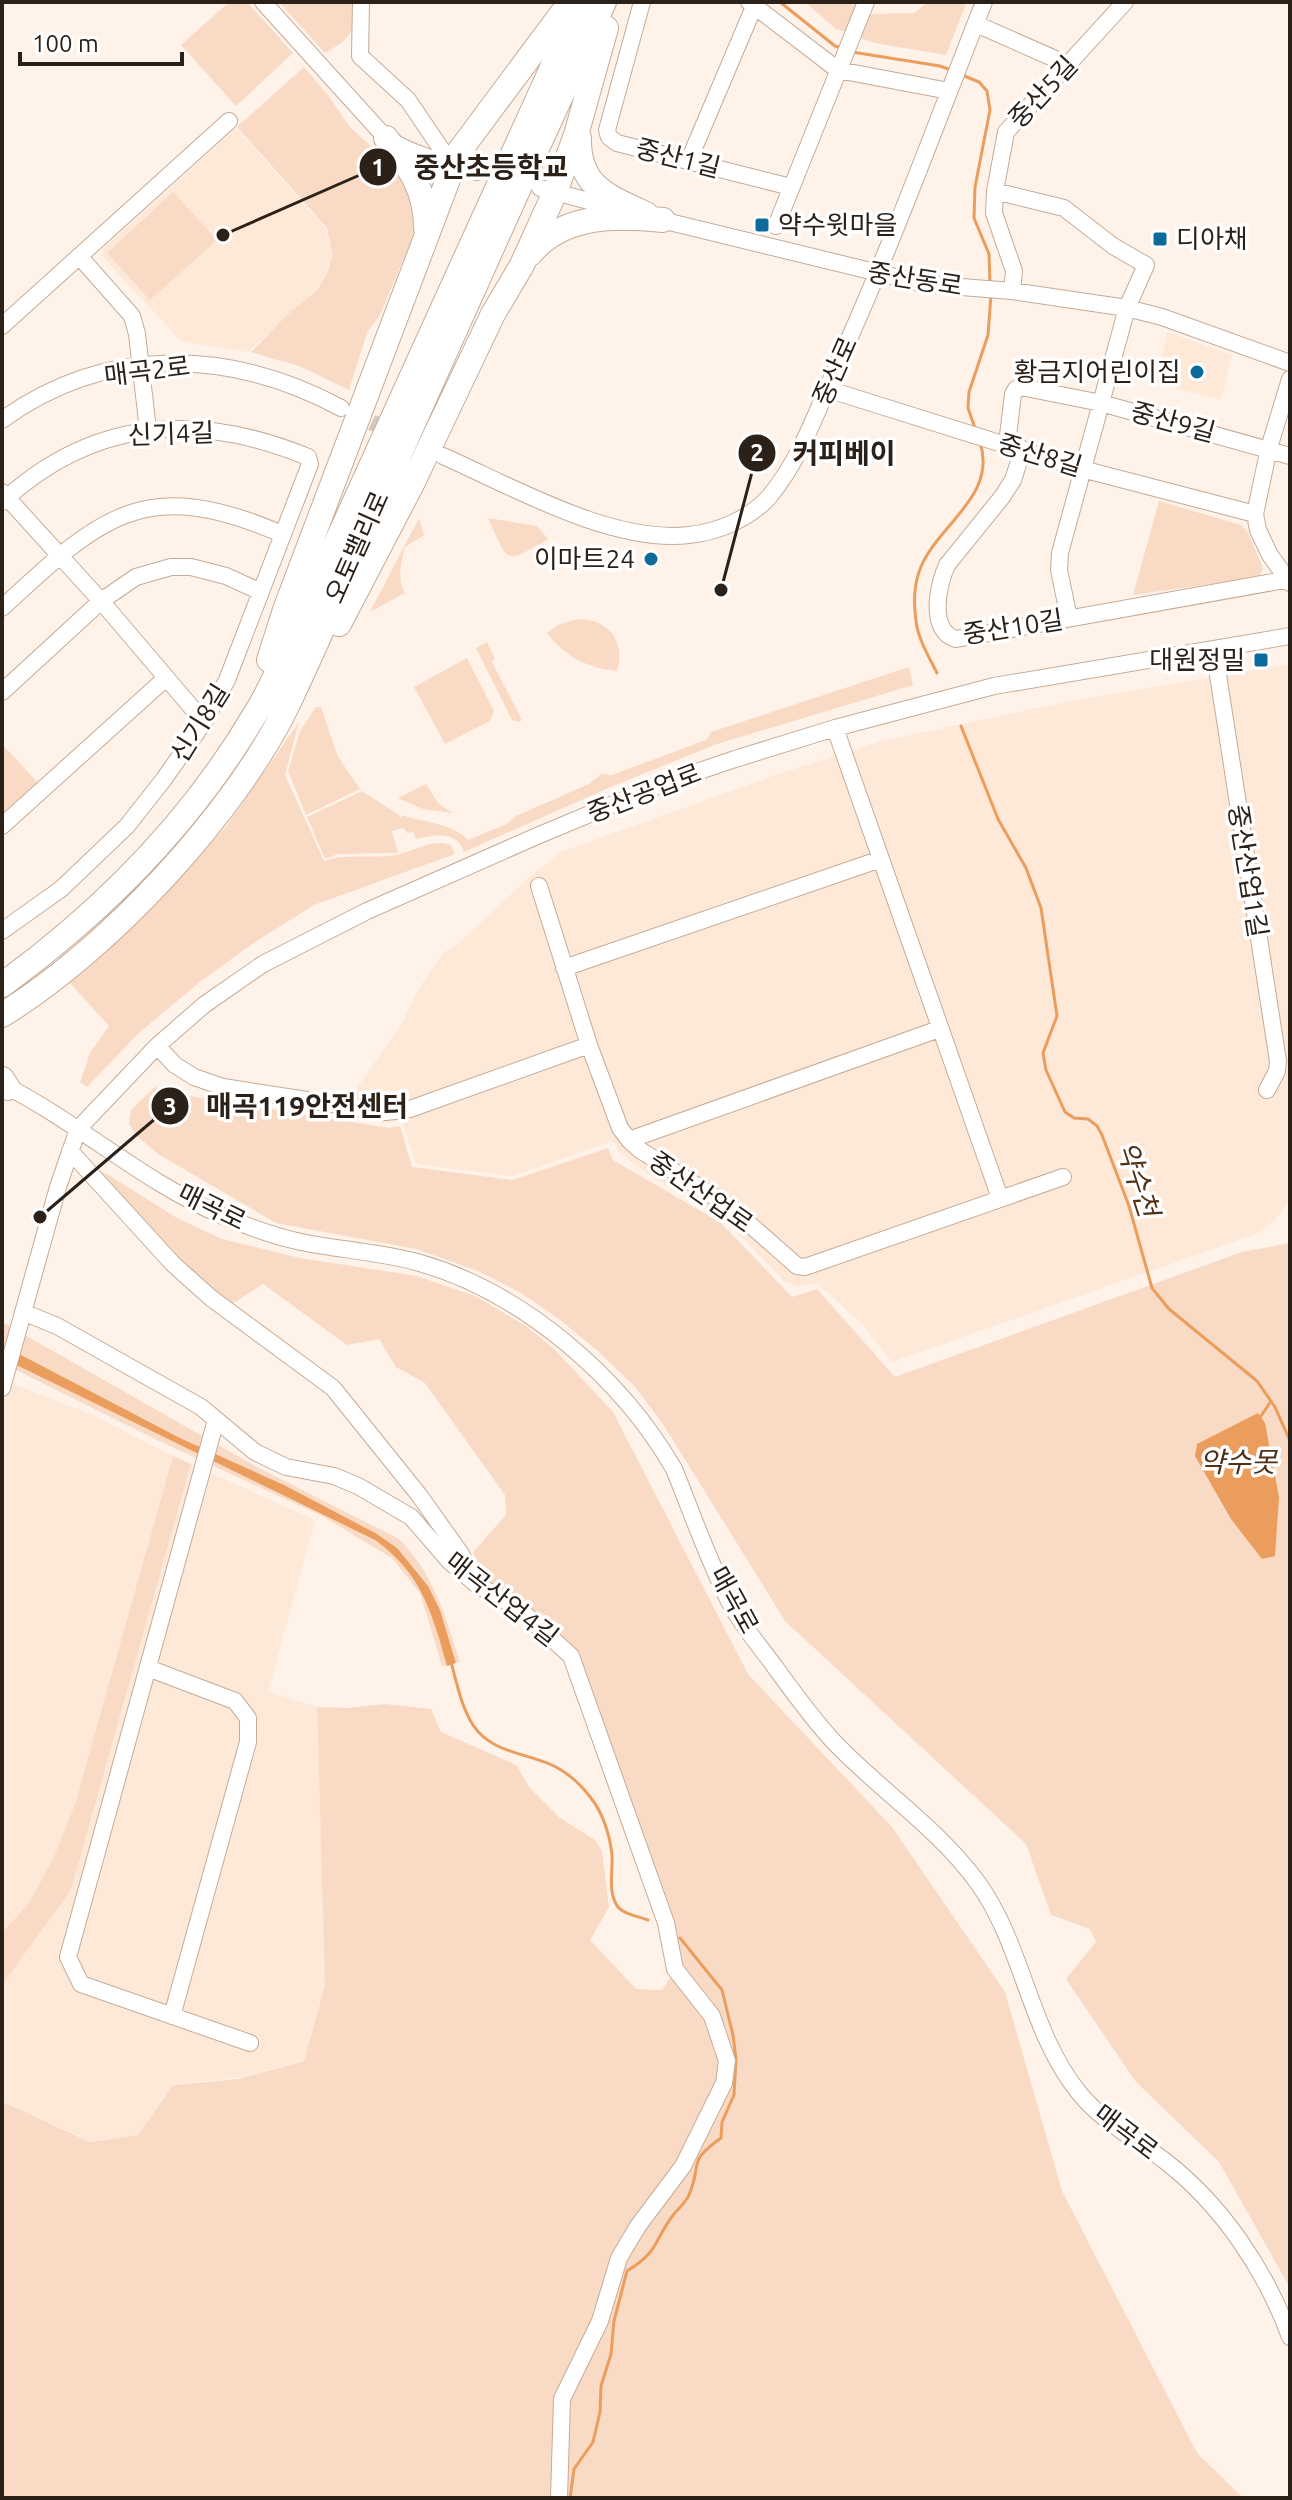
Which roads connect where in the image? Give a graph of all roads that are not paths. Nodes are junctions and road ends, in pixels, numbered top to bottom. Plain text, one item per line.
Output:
1 (263, 2) edge
2 (361, 2) edge
3 (571, 2) edge
4 (582, 2) edge
5 (604, 2) edge
6 (615, 2) edge
7 (642, 2) edge
8 (866, 2) edge
9 (984, 2) edge
10 (753, 3) edge
11 (1119, 4) edge
12 (976, 24) junction
13 (1069, 65) junction
14 (840, 66) junction
15 (949, 91) junction
16 (229, 121) dead end
17 (579, 123) junction
18 (386, 138) junction
19 (689, 160) junction
20 (452, 165) junction
21 (477, 172) dead end
22 (791, 187) junction
23 (547, 190) junction
24 (995, 191) junction
25 (659, 219) junction
26 (776, 226) dead end
27 (423, 247) junction
28 (79, 256) junction
29 (522, 265) junction
30 (879, 275) junction
31 (1012, 291) junction
32 (1127, 308) junction
33 (2, 326) edge
34 (1290, 363) edge
35 (140, 366) junction
36 (1290, 379) edge
37 (827, 389) junction
38 (1101, 403) junction
39 (341, 408) tunnel mouth
40 (2, 420) edge
41 (148, 430) junction
42 (1015, 447) junction
43 (1269, 448) junction
44 (443, 456) tunnel mouth
45 (1290, 456) edge
46 (308, 457) joint
47 (1082, 469) junction
48 (4, 497) edge
49 (1255, 514) junction
50 (282, 534) junction
51 (59, 554) junction
52 (1289, 580) edge
53 (261, 592) junction
54 (101, 601) junction
55 (2, 608) edge
56 (1069, 618) junction
57 (1290, 636) edge
58 (1214, 649) junction
59 (166, 678) junction
60 (2, 692) edge
61 (288, 704) junction
62 (255, 716) junction
63 (204, 722) junction
64 (835, 728) junction
65 (2, 826) edge
66 (881, 859) junction
67 (539, 886) dead end
68 (2, 931) edge
69 (564, 968) junction
70 (2, 985) edge
71 (3, 1016) edge
72 (939, 1029) junction
73 (589, 1045) junction
74 (157, 1046) junction
75 (4, 1084) edge
76 (1267, 1090) dead end
77 (78, 1129) junction
78 (629, 1140) junction
79 (70, 1151) junction
80 (1063, 1177) dead end
81 (1000, 1198) junction
82 (21, 1319) junction
83 (2, 1388) edge
84 (215, 1425) junction
85 (477, 1585) junction
86 (148, 1668) junction
87 (172, 2016) junction
88 (250, 2043) dead end
89 (1290, 2337) edge
90 (559, 2498) edge

1 - 18 street
2 - 20 street
3 - 20 highway
4 - 62 highway, 오토밸리로
5 - 61 highway, 오토밸리로
6 - 17 highway
7 - 19 street, 중산1길
8 - 14 street
9 - 12 street, 중산로
10 - 14 street
10 - 19 street
11 - 13 street, 중산5길
12 - 13 street
12 - 15 street, 중산로
13 - 24 street, 중산5길
14 - 15 street
14 - 22 street
15 - 30 street, 중산로
16 - 28 street
17 - 23 highway
17 - 25 highway
18 - 20 street
18 - 27 highway
19 - 22 street, 중산1길
20 - 21 street
20 - 27 highway
22 - 26 street
23 - 25 street, 중산동로
23 - 29 highway
24 - 31 street, 중산5길
24 - 32 street
25 - 29 highway
25 - 30 street, 중산동로
27 - 62 highway
28 - 33 street
28 - 35 street
29 - 61 highway
30 - 31 street, 중산동로
30 - 37 street, 중산로
31 - 32 street, 중산동로
32 - 34 street, 중산동로
32 - 38 street
35 - 39 street, 매곡2로
35 - 40 street, 매곡2로
35 - 41 street
36 - 43 street
37 - 42 street, 중산8길
37 - 44 street, 중산로
38 - 42 street, 중산9길
38 - 43 street, 중산9길
38 - 47 street
41 - 46 street, 신기4길
41 - 48 street, 신기4길
42 - 47 street, 중산8길
42 - 56 street, 중산10길
43 - 45 street, 중산9길
43 - 49 street
46 - 50 street, 신기8길
47 - 49 street, 중산8길
47 - 56 street
48 - 51 street
49 - 52 street
50 - 51 street
50 - 53 street, 신기8길
51 - 54 street
51 - 55 street
52 - 56 street, 중산10길
53 - 54 street
53 - 63 street, 신기8길
54 - 59 street
54 - 60 street
57 - 58 street, 중산공업로
58 - 64 street, 중산공업로
58 - 76 street, 중산산업1길
59 - 63 street
59 - 65 street
61 - 71 highway, 오토밸리로
62 - 70 highway, 오토밸리로
63 - 68 street, 신기8길
64 - 66 street
64 - 74 street, 중산공업로
66 - 69 street
66 - 72 street
67 - 69 street, 중산산업로
69 - 73 street, 중산산업로
72 - 78 street
72 - 81 street
73 - 74 street
73 - 78 street, 중산산업로
74 - 77 street, 중산공업로
75 - 77 street, 매곡로
77 - 79 street
77 - 89 street, 매곡로
78 - 81 street, 중산산업로
79 - 82 street
79 - 85 street
80 - 81 street, 중산산업로
82 - 83 street
82 - 84 street, 매곡산업4길
84 - 85 street, 매곡산업4길
84 - 86 street
85 - 90 street, 매곡산업4길
86 - 87 street
86 - 87 street
87 - 88 street

